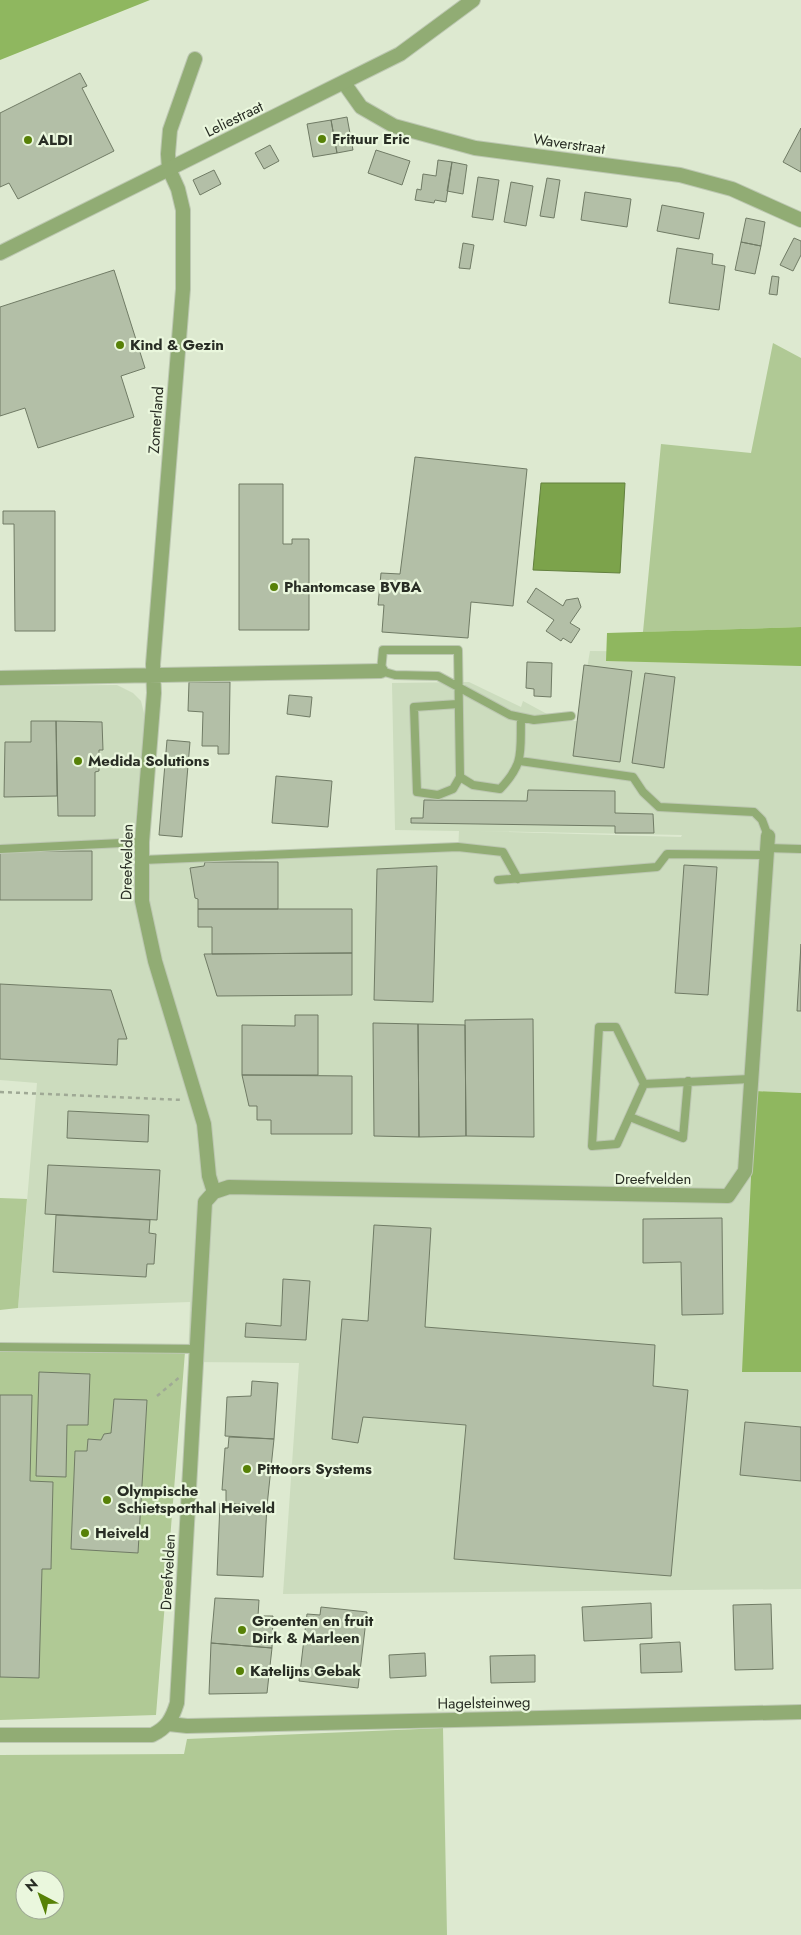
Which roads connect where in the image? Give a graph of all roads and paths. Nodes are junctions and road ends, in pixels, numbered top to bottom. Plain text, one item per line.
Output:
1 (473, 0) edge
2 (195, 59) dead end
3 (344, 83) junction
4 (169, 169) junction
5 (801, 220) edge
6 (0, 253) edge
7 (381, 671) junction
8 (154, 677) junction
9 (0, 678) edge
10 (458, 687) junction
11 (458, 704) junction
12 (571, 716) dead end
13 (521, 718) junction
14 (520, 761) junction
15 (460, 777) junction
16 (142, 842) junction
17 (767, 847) junction
18 (0, 849) edge
19 (801, 849) edge
20 (142, 860) junction
21 (518, 879) junction
22 (498, 880) dead end
23 (750, 1079) junction
24 (688, 1081) junction
25 (644, 1084) junction
26 (0, 1092) edge
27 (198, 1100) junction
28 (630, 1117) junction
29 (214, 1192) junction
30 (0, 1347) edge
31 (198, 1355) junction
32 (157, 1396) dead end
33 (801, 1712) edge
34 (169, 1724) junction
35 (0, 1735) edge

1 - 3 street, Leliestraat
2 - 4 street
3 - 4 street, Leliestraat
3 - 5 street, Waverstraat
4 - 6 street, Leliestraat
4 - 8 street, Zomerland
7 - 8 street
7 - 10 lane
7 - 10 lane
8 - 9 street
8 - 16 street, Dreefvelden
10 - 11 lane
10 - 13 lane
11 - 15 lane
11 - 15 lane
12 - 13 lane
13 - 14 lane
14 - 15 lane
14 - 17 lane
16 - 18 lane
16 - 20 street, Dreefvelden
17 - 19 lane
17 - 21 lane
17 - 23 street, Dreefvelden
20 - 21 lane
20 - 27 street, Dreefvelden
21 - 22 lane
23 - 24 lane
23 - 29 street, Dreefvelden
24 - 25 lane
24 - 28 lane
25 - 28 lane
25 - 28 lane
26 - 27 path
27 - 29 street, Dreefvelden
29 - 31 street, Dreefvelden
30 - 31 lane
31 - 32 path
31 - 34 street, Dreefvelden
33 - 34 street, Hagelsteinweg
34 - 35 street

